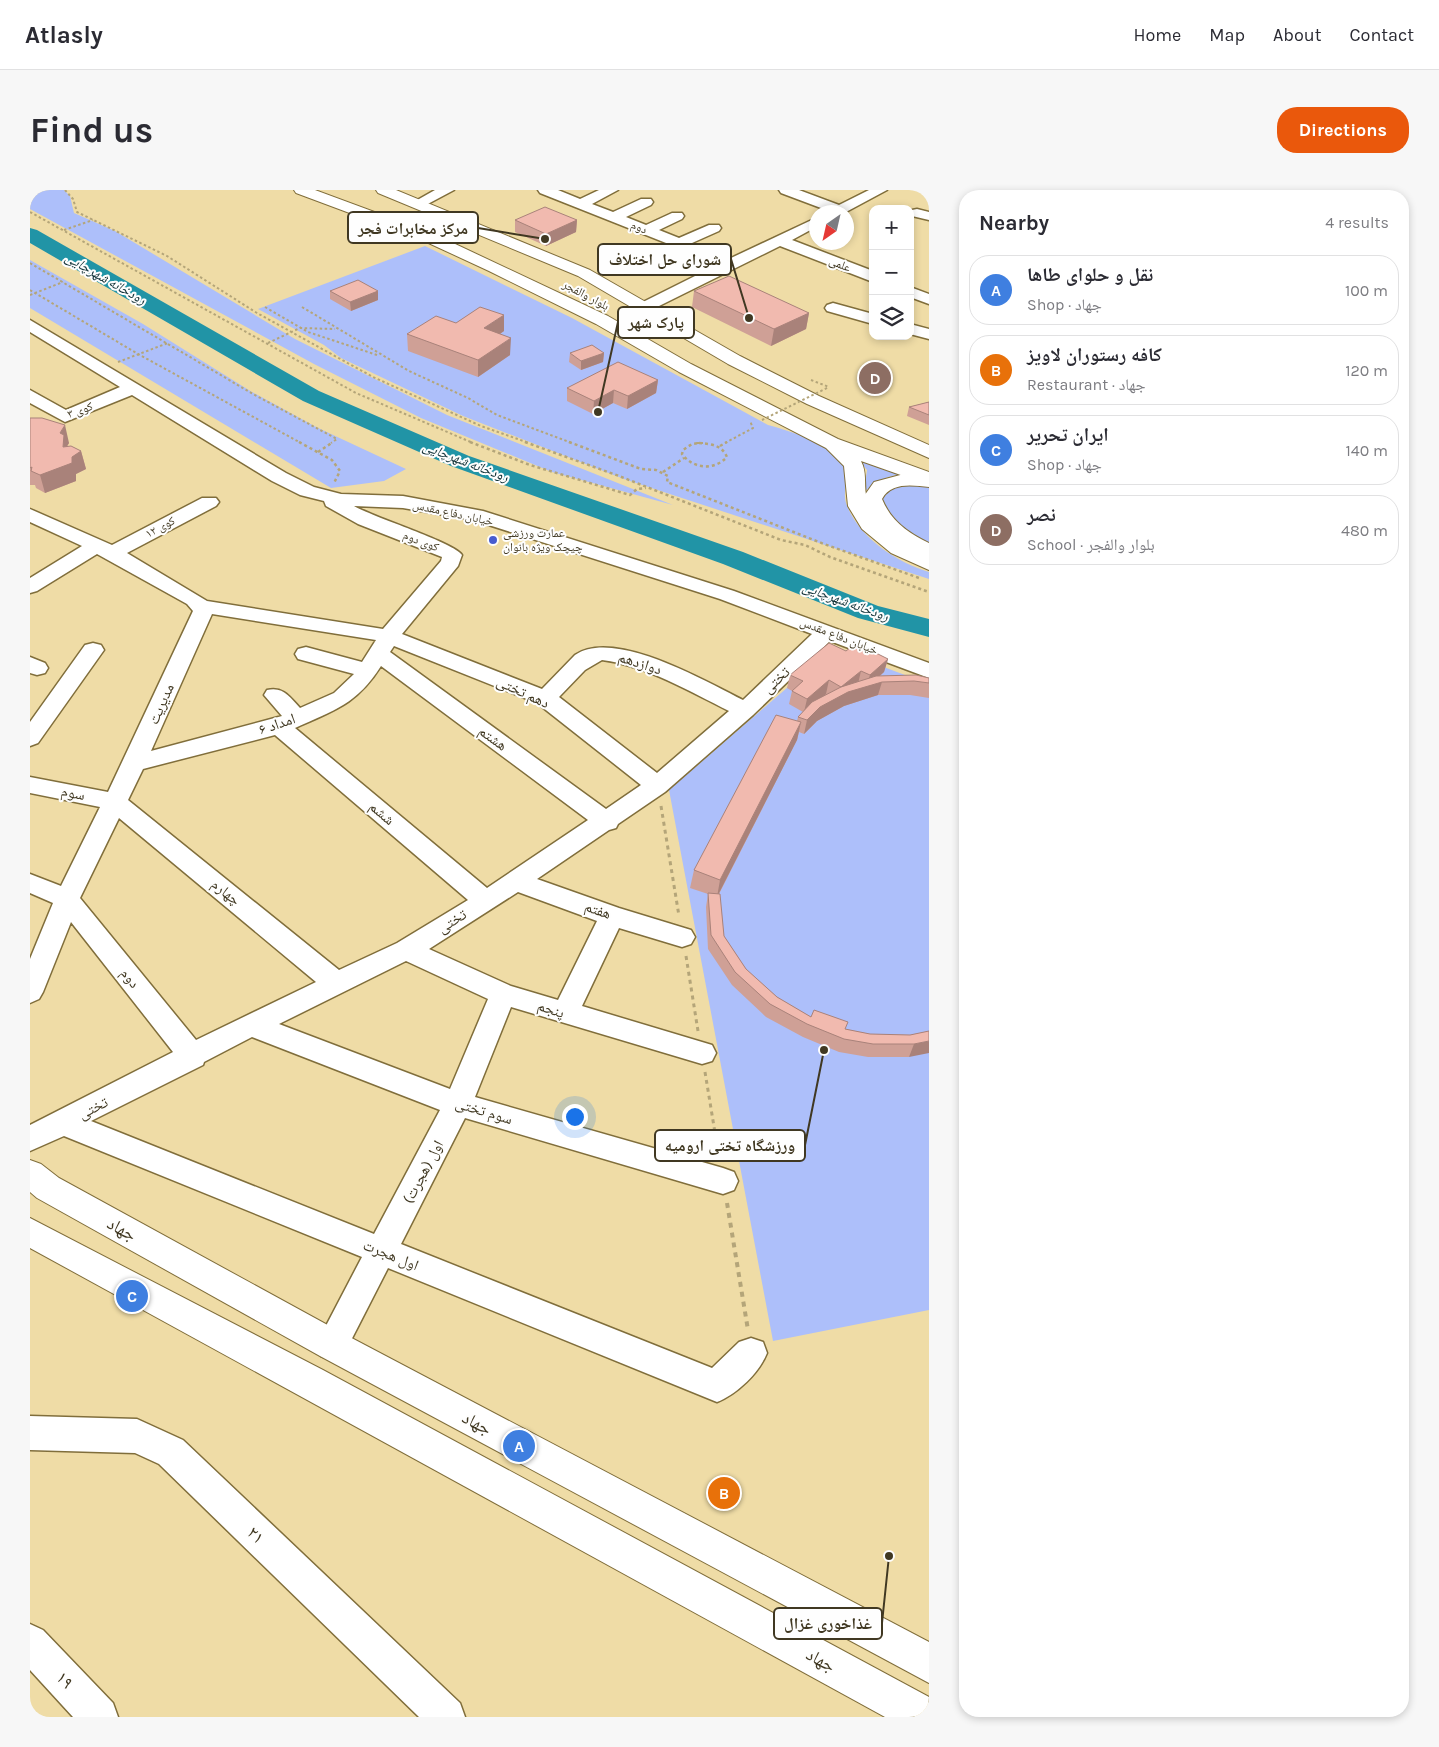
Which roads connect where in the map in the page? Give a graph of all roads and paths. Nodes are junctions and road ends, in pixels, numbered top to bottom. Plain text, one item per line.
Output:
1 (65, 190) edge
2 (301, 190) edge
3 (342, 190) edge
4 (383, 190) edge
5 (447, 190) edge
6 (611, 190) edge
7 (786, 190) edge
8 (880, 190) edge
9 (550, 191) edge
10 (646, 202) dead end
11 (419, 203) junction
12 (580, 204) junction
13 (823, 205) edge
14 (850, 205) edge
15 (30, 212) edge
16 (677, 216) dead end
17 (614, 217) junction
18 (94, 220) junction
19 (809, 225) edge
20 (714, 228) dead end
21 (64, 230) junction
22 (646, 230) junction
23 (779, 240) junction
24 (680, 243) junction
25 (30, 263) edge
26 (732, 264) junction
27 (869, 275) edge
28 (63, 282) junction
29 (30, 290) edge
30 (36, 293) junction
31 (914, 293) edge
32 (30, 295) edge
33 (929, 299) edge
34 (265, 307) dead end
35 (302, 307) dead end
36 (643, 308) junction
37 (833, 308) dead end
38 (869, 317) edge
39 (31, 326) edge
40 (300, 328) junction
41 (336, 329) junction
42 (914, 329) edge
43 (292, 332) junction
44 (929, 334) edge
45 (168, 342) junction
46 (267, 343) junction
47 (138, 354) junction
48 (383, 356) junction
49 (118, 362) dead end
50 (813, 379) dead end
51 (133, 388) junction
52 (30, 395) edge
53 (747, 413) dead end
54 (762, 420) dead end
55 (926, 438) edge
56 (902, 441) junction
57 (831, 443) junction
58 (719, 447) junction
59 (318, 452) junction
60 (929, 452) edge
61 (684, 458) junction
62 (929, 468) edge
63 (663, 472) junction
64 (929, 480) edge
65 (647, 488) junction
66 (327, 491) junction
67 (209, 502) dead end
68 (30, 514) edge
69 (104, 550) junction
70 (929, 550) edge
71 (925, 571) edge
72 (30, 587) edge
73 (929, 592) edge
74 (201, 606) junction
75 (828, 632) junction
76 (383, 647) junction
77 (93, 650) dead end
78 (306, 654) dead end
79 (929, 671) edge
80 (275, 695) dead end
81 (545, 698) junction
82 (745, 710) junction
83 (288, 722) junction
84 (30, 738) edge
85 (134, 763) junction
86 (30, 785) edge
87 (657, 786) junction
88 (115, 802) junction
89 (607, 822) junction
90 (516, 881) junction
91 (30, 883) edge
92 (67, 899) junction
93 (486, 901) junction
94 (612, 916) junction
95 (682, 937) dead end
96 (406, 950) junction
97 (336, 983) junction
98 (31, 985) edge
99 (503, 994) junction
100 (565, 1013) junction
101 (251, 1025) junction
102 (702, 1053) dead end
103 (193, 1057) junction
104 (458, 1104) junction
105 (64, 1123) junction
106 (30, 1139) edge
107 (723, 1181) dead end
108 (36, 1185) edge
109 (30, 1232) edge
110 (381, 1251) junction
111 (332, 1346) junction
112 (751, 1353) dead end
113 (30, 1433) edge
114 (30, 1643) edge
115 (929, 1663) edge
116 (99, 1717) edge
117 (446, 1717) edge
118 (926, 1717) edge

1 - 18 path
2 - 57 main road
3 - 62 main road, بلوار والفجر
4 - 11 main road, بلوار والفجر
5 - 11 street
6 - 12 street
7 - 13 street
8 - 14 street
9 - 12 street, دوم
10 - 17 street
11 - 36 main road, بلوار والفجر
12 - 17 street, دوم
15 - 21 path
16 - 22 street
17 - 22 street, دوم
18 - 21 path
18 - 43 path
19 - 23 street
20 - 24 street
21 - 46 path
22 - 24 street, دوم
23 - 26 street
23 - 27 street, علمی
24 - 26 street, دوم
25 - 28 path
26 - 36 street
28 - 30 path
28 - 45 path
29 - 30 path
30 - 32 path
30 - 47 path
31 - 33 street
34 - 40 path
35 - 41 path
36 - 55 main road
36 - 56 main road, بلوار والفجر
37 - 38 street
39 - 51 street, خیابان دفاع مقدس
40 - 41 path
40 - 43 path
40 - 48 path
41 - 48 path
42 - 44 street
43 - 46 path
43 - 65 path
45 - 47 path
45 - 59 path
46 - 65 path
47 - 49 path
47 - 59 path
48 - 63 path
50 - 54 path, bridge
51 - 52 street, کوی ۳
51 - 66 street, خیابان دفاع مقدس
53 - 58 path
55 - 56 main road
56 - 60 main road, بلوار والفجر
57 - 64 main road
57 - 71 main road
58 - 61 path
58 - 61 path
59 - 66 path
61 - 63 path
63 - 71 path
64 - 70 main road
65 - 73 path
66 - 75 street, خیابان دفاع مقدس
66 - 76 street, کوی دوم
67 - 69 street, کوی ۱۲
68 - 69 street
69 - 72 street, کوی ۱۲
69 - 74 street
74 - 76 street
74 - 85 street, مدیریت
75 - 79 street, خیابان دفاع مقدس
75 - 82 street, تختی
76 - 78 street
76 - 81 street, دهم تختی
76 - 83 street, امداد ۶
76 - 89 street, هشتم
77 - 84 street
80 - 83 street
81 - 82 street, دوازدهم
81 - 87 street, دهم تختی
82 - 87 street, تختی
83 - 85 street, امداد ۶
83 - 93 street, ششم
85 - 88 street, مدیریت
86 - 88 street, سوم
87 - 89 street, تختی
88 - 92 street, مدیریت
88 - 97 street, چهارم
89 - 90 street, تختی
90 - 93 street, تختی
90 - 94 street, هفتم
91 - 92 street
92 - 98 street, مدیریت
92 - 103 street, دوم
93 - 96 street, تختی
94 - 95 street, هفتم
94 - 100 street
96 - 97 street, تختی
96 - 99 street, پنجم
97 - 101 street, تختی
99 - 100 street, پنجم
99 - 104 street, اول (هجرت)
100 - 102 street, پنجم
101 - 103 street, تختی
101 - 104 street, سوم تختی
103 - 105 street, تختی
104 - 107 street, سوم تختی
104 - 110 street, اول (هجرت)
105 - 106 street, تختی
105 - 110 street, اول هجرت
108 - 111 main road, جهاد
109 - 118 main road, جهاد
110 - 111 street, اول (هجرت)
110 - 112 street, اول هجرت
111 - 115 main road, جهاد
113 - 117 street, ۲۱
114 - 116 street, ۱۹

